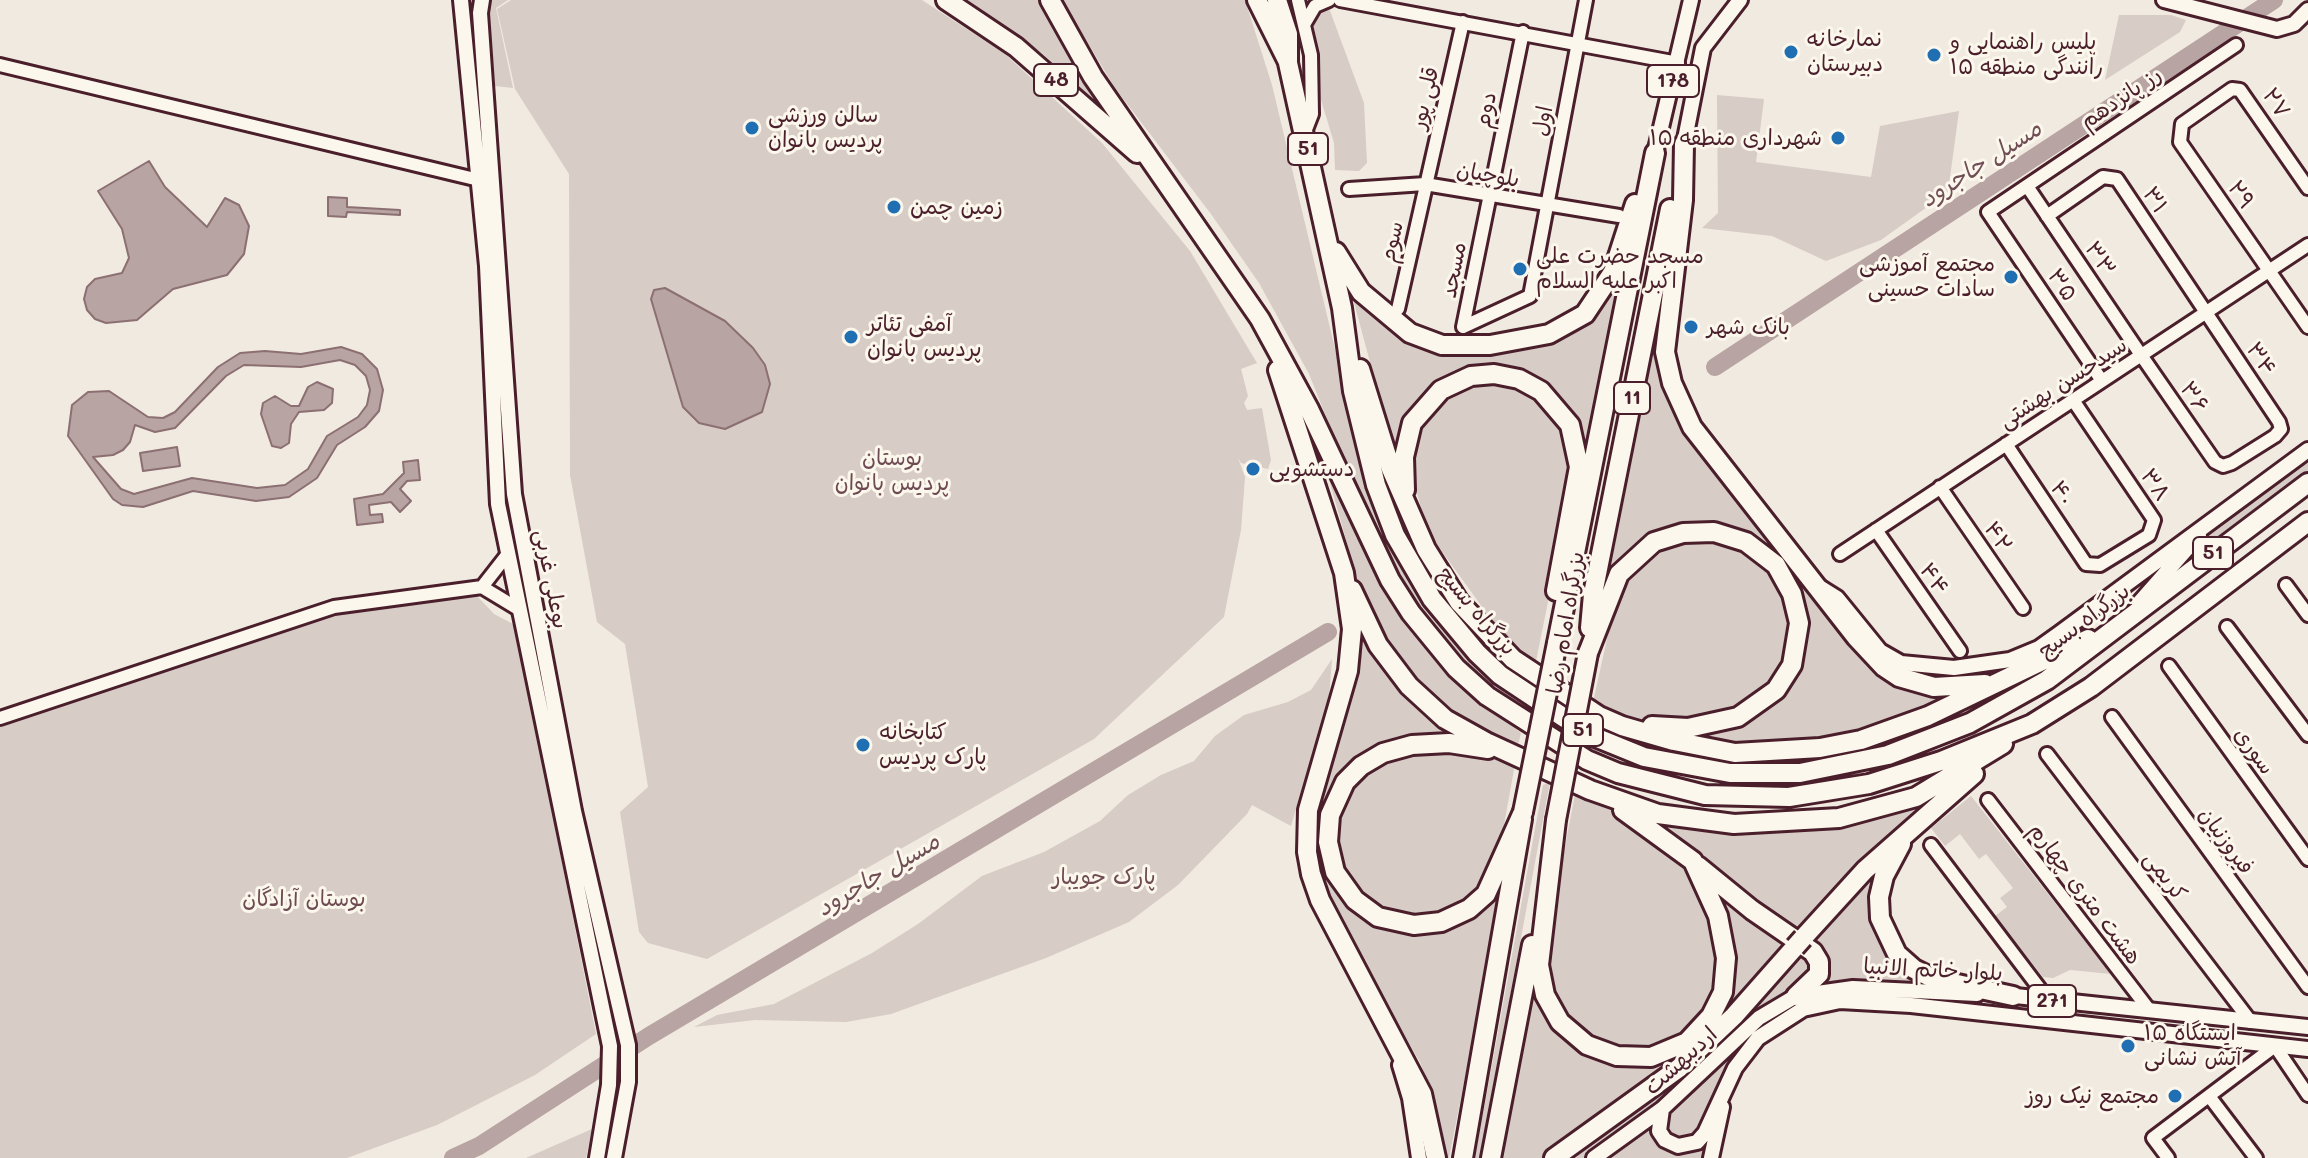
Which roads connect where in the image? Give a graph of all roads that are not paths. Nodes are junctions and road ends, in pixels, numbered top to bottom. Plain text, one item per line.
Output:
1 (461, 0) edge
2 (482, 0) edge
3 (946, 0) edge
4 (1050, 0) edge
5 (1257, 0) edge
6 (1277, 0) edge
7 (1298, 0) edge
8 (1329, 0) edge
9 (1340, 0) edge
10 (1586, 0) edge
11 (1740, 0) edge
12 (2164, 0) edge
13 (1691, 3) edge
14 (2308, 10) edge
15 (1463, 22) junction
16 (1305, 23) junction
17 (1523, 32) junction
18 (1578, 42) junction
19 (2236, 45) dead end
20 (1288, 63) junction
21 (1678, 63) junction
22 (0, 65) edge
23 (1305, 132) junction
24 (2180, 142) joint
25 (1684, 144) junction
26 (1655, 153) junction
27 (1157, 170) junction
28 (479, 180) junction
29 (1425, 184) junction
30 (2027, 186) junction
31 (2308, 188) edge
32 (1349, 189) dead end
33 (1489, 196) junction
34 (1547, 206) junction
35 (1988, 212) joint
36 (1619, 216) dead end
37 (2047, 216) junction
38 (1327, 236) junction
39 (2308, 245) edge
40 (2269, 271) junction
41 (1530, 296) joint
42 (1342, 308) junction
43 (1398, 309) dead end
44 (2206, 313) junction
45 (1260, 319) junction
46 (2308, 327) edge
47 (2141, 355) junction
48 (2102, 381) junction
49 (2073, 400) junction
50 (2006, 444) junction
51 (2308, 450) edge
52 (2215, 462) joint
53 (2308, 483) edge
54 (1940, 487) junction
55 (1405, 501) junction
56 (2308, 522) edge
57 (2206, 525) junction
58 (1876, 530) junction
59 (1840, 554) dead end
60 (507, 555) junction
61 (2086, 564) joint
62 (1344, 573) junction
63 (1811, 582) junction
64 (2286, 585) dead end
65 (482, 587) junction
66 (2023, 608) dead end
67 (520, 610) junction
68 (2308, 615) edge
69 (2120, 624) junction
70 (2227, 627) dead end
71 (1557, 643) junction
72 (1960, 651) dead end
73 (1588, 653) junction
74 (2169, 666) dead end
75 (1999, 681) junction
76 (1599, 716) junction
77 (2112, 717) dead end
78 (0, 718) edge
79 (2032, 724) junction
80 (2308, 735) edge
81 (1994, 751) junction
82 (1510, 753) junction
83 (2047, 754) dead end
84 (1590, 790) junction
85 (1988, 800) dead end
86 (1523, 812) junction
87 (1556, 820) junction
88 (1907, 834) junction
89 (1931, 845) dead end
90 (2308, 859) edge
91 (1693, 861) junction
92 (2308, 987) edge
93 (2013, 996) junction
94 (2049, 1001) junction
95 (1799, 1003) junction
96 (2150, 1011) junction
97 (1386, 1019) junction
98 (2251, 1022) junction
99 (2306, 1025) edge
100 (2275, 1046) junction
101 (2308, 1049) edge
102 (1726, 1087) junction
103 (2308, 1095) edge
104 (2209, 1096) junction
105 (1662, 1109) junction
106 (597, 1158) edge
107 (614, 1158) edge
108 (1419, 1158) edge
109 (1436, 1158) edge
110 (1463, 1158) edge
111 (1491, 1158) edge
112 (1554, 1158) edge
113 (1594, 1158) edge
114 (1711, 1158) edge
115 (2168, 1158) edge
116 (2256, 1158) edge

1 - 28 main road, بوعلی غربی
2 - 107 main road, بوعلی غربی
3 - 27 highway, 48
4 - 27 highway
5 - 20 highway
6 - 20 highway
7 - 16 street
8 - 16 street
9 - 15 street
10 - 18 street, اول
11 - 25 main road, 178
12 - 14 main road
13 - 21 main road, 178
15 - 17 street
15 - 29 street, قلی پور
16 - 23 street
17 - 18 street
17 - 33 street, دوم
18 - 21 street
18 - 34 street, اول
19 - 30 street, رز پانزدهم
20 - 23 highway, بزرگراه بسیج / 51
21 - 26 main road, 178
22 - 28 street
23 - 38 highway, بزرگراه بسیج / 51
24 - 31 street, ۲۷
24 - 40 street, ۲۹
25 - 63 highway
25 - 73 highway, بزرگراه امام رضا / 11
26 - 38 highway
26 - 71 highway, بزرگراه امام رضا / 11
27 - 45 highway, 51
28 - 60 main road, بوعلی غربی
29 - 32 street, بلوچیان
29 - 33 street, بلوچیان
29 - 43 street, سوم
30 - 35 street, رز پانزدهم
30 - 37 street, ۳۳
33 - 34 street, بلوچیان
33 - 41 street, مسجد
34 - 36 street, بلوچیان
34 - 41 street, اول
35 - 48 street, ۳۵
37 - 44 street, ۳۱
37 - 47 street, ۳۳
38 - 42 highway, بزرگراه بسیج / 51
39 - 40 street, سیدحسن بهشتی
40 - 44 street, سیدحسن بهشتی
40 - 46 street, ۲۹
42 - 55 highway
42 - 69 highway, بزرگراه بسیج / 51
44 - 47 street, سیدحسن بهشتی
44 - 52 street, ۳۴
45 - 62 highway
45 - 79 highway, 51
47 - 48 street, سیدحسن بهشتی
47 - 52 street, ۳۶
48 - 49 street, سیدحسن بهشتی
49 - 50 street, سیدحسن بهشتی
49 - 61 street, ۳۸
50 - 54 street, سیدحسن بهشتی
50 - 61 street, ۴۰
51 - 57 main road
53 - 69 highway, بزرگراه بسیج / 51
54 - 58 street, سیدحسن بهشتی
54 - 66 street, ۴۲
55 - 71 highway
55 - 76 highway
56 - 79 highway, 51
57 - 63 main road
57 - 69 main road
58 - 59 street, سیدحسن بهشتی
58 - 72 street, ۴۴
60 - 65 street
60 - 67 main road, بوعلی غربی
62 - 82 highway
62 - 97 highway
63 - 75 highway
64 - 68 street
65 - 67 street
65 - 78 street
67 - 106 main road, بوعلی غربی
69 - 75 highway
70 - 80 street
71 - 86 highway, بزرگراه امام رضا / 11, bridge
73 - 76 highway
73 - 87 highway, بزرگراه امام رضا / 11, bridge
74 - 90 street, سوری
75 - 76 highway
77 - 92 street, فیروزنیان
79 - 81 highway
81 - 84 highway
81 - 88 highway
82 - 84 highway
82 - 86 highway
83 - 98 street, کریمی
84 - 91 highway
85 - 96 street, هشت متری چهارم
86 - 110 highway, بزرگراه امام رضا / 11
87 - 91 highway
87 - 111 highway, بزرگراه امام رضا / 11
88 - 93 highway
88 - 112 highway
89 - 94 street
91 - 95 highway
93 - 94 main road, بلوار خاتم الانبیا / 271
93 - 95 main road, بلوار خاتم الانبیا / 271
94 - 96 main road, بلوار خاتم الانبیا / 271
95 - 100 main road, بلوار خاتم الانبیا / 271
95 - 102 main road
95 - 105 main road, اردیبهشت
96 - 98 main road, بلوار خاتم الانبیا / 271
97 - 108 main road
97 - 109 highway
98 - 99 main road, بلوار خاتم الانبیا / 271
99 - 100 main road
100 - 101 main road, بلوار خاتم الانبیا / 271
100 - 103 street
100 - 104 street
102 - 105 main road
102 - 114 main road
104 - 115 street
104 - 116 street
105 - 113 main road, اردیبهشت

